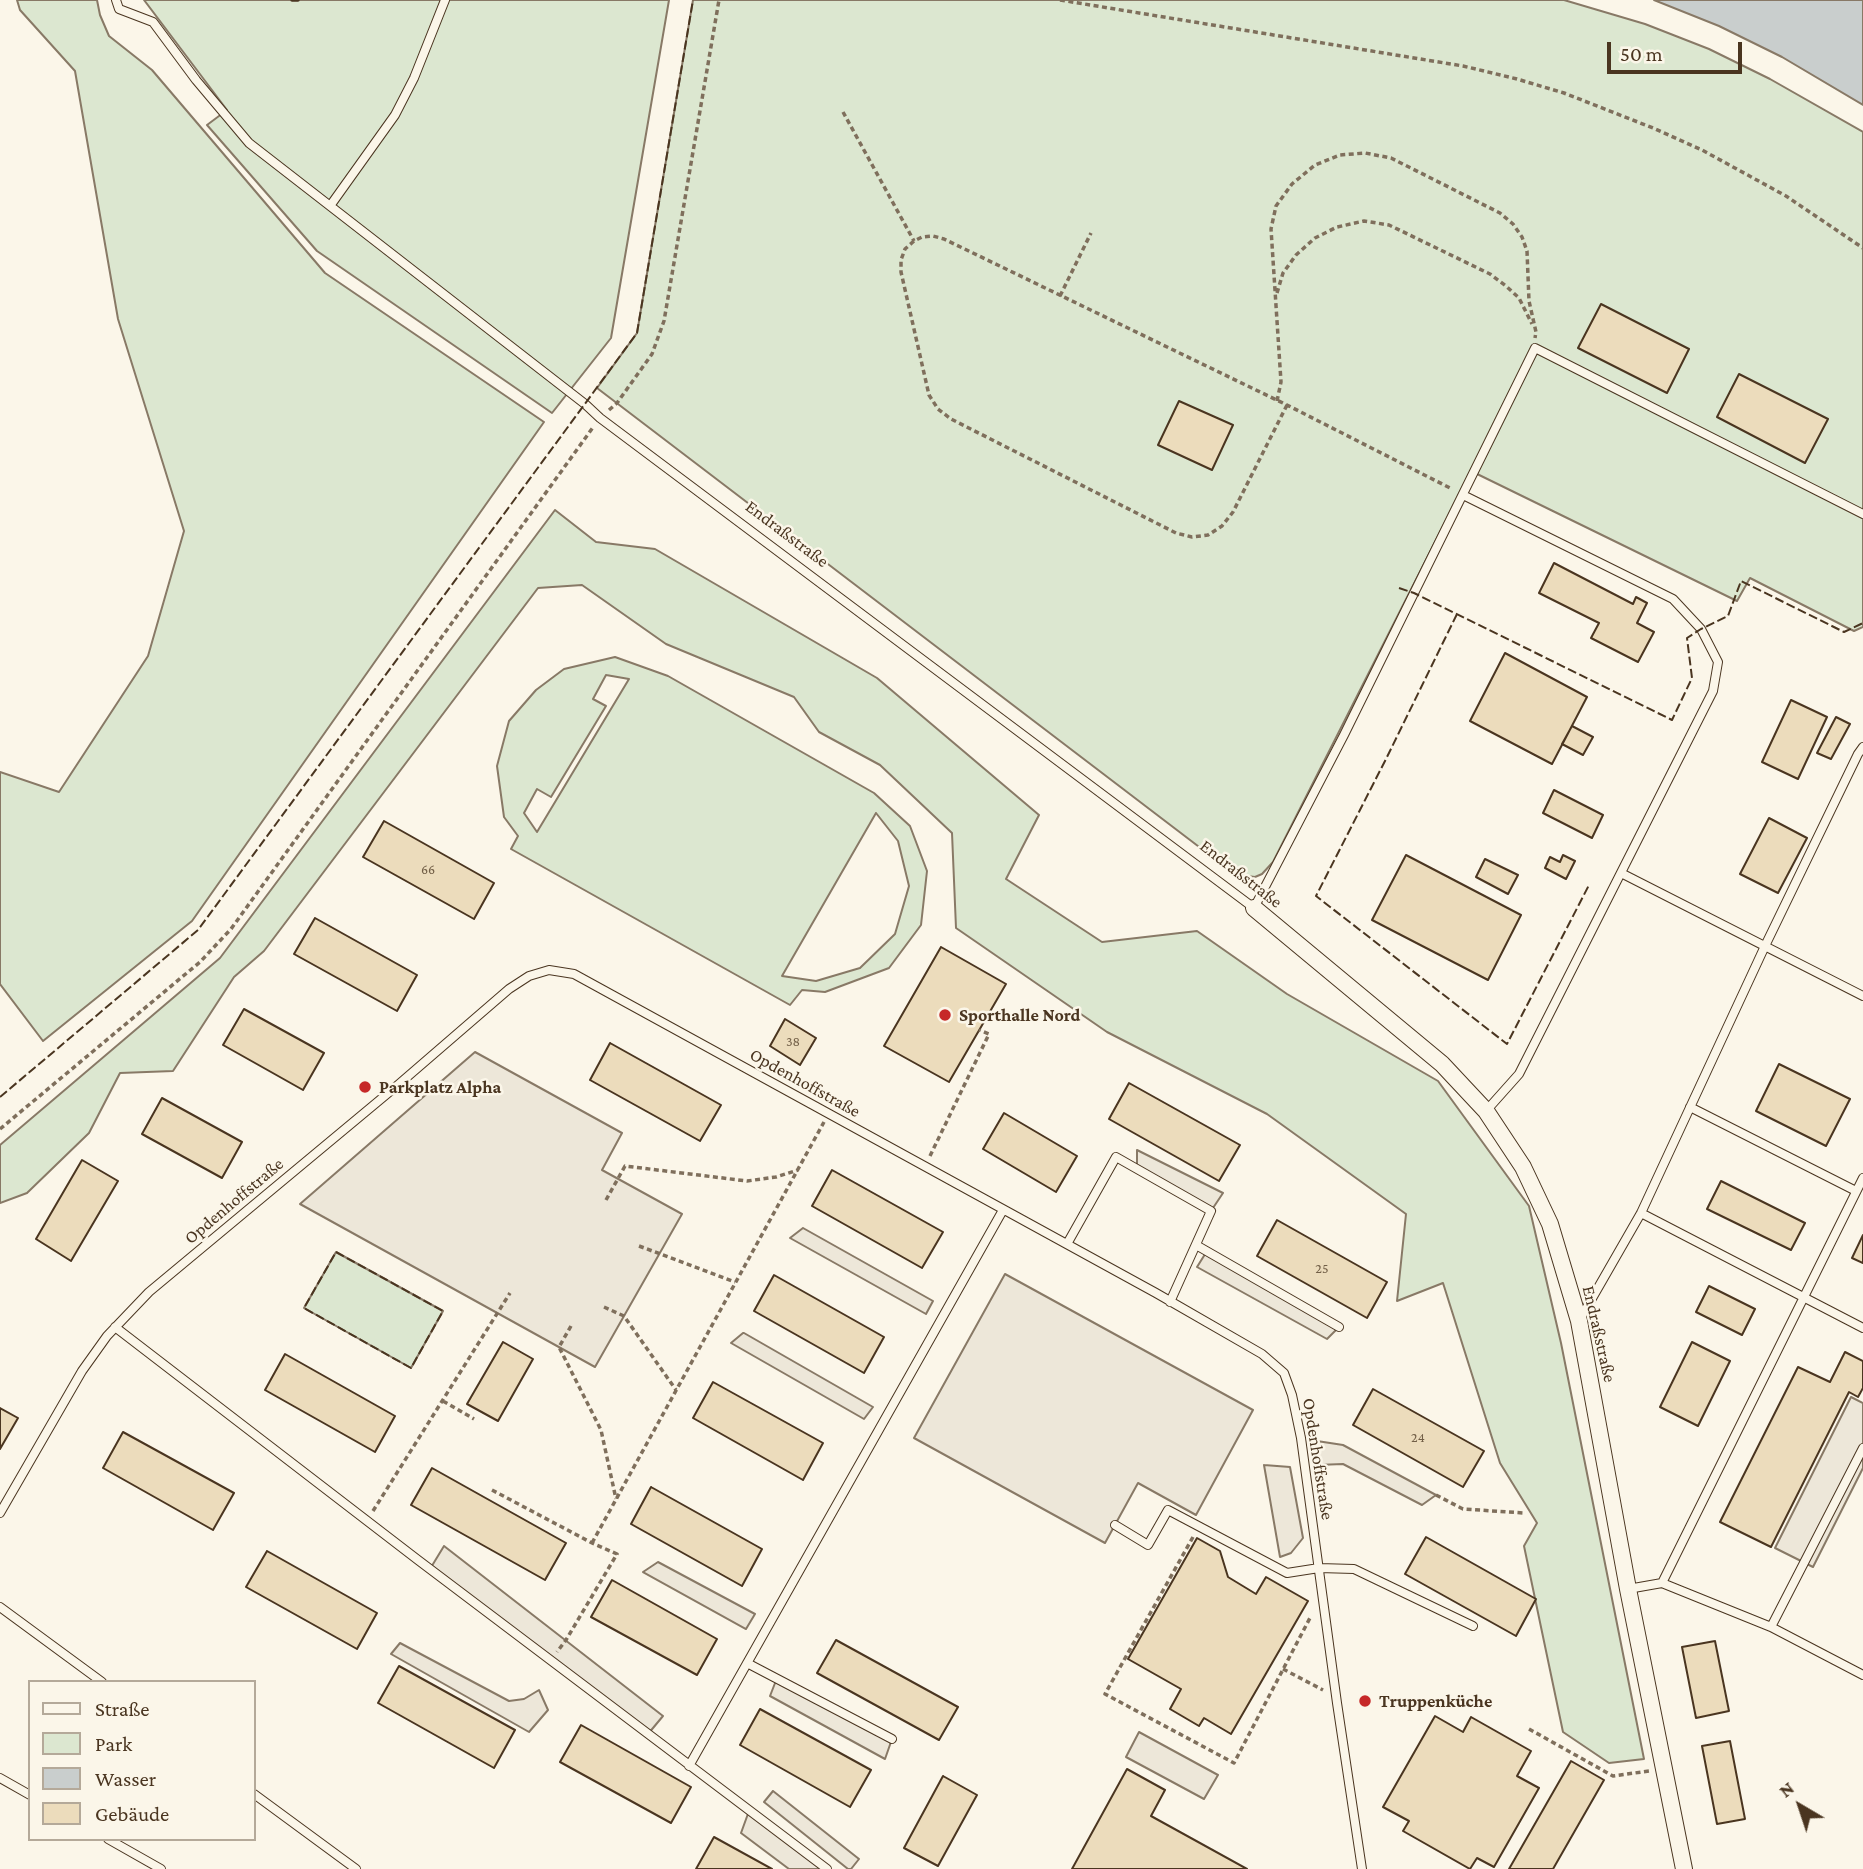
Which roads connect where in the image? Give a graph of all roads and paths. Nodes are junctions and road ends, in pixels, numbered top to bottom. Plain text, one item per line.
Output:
1 (116, 0) edge
2 (445, 0) edge
3 (719, 0) edge
4 (1060, 0) edge
5 (842, 113) dead end
6 (330, 206) junction
7 (1091, 233) dead end
8 (914, 241) junction
9 (1863, 248) edge
10 (1060, 296) junction
11 (1276, 302) junction
12 (1536, 332) junction
13 (1535, 348) junction
14 (1277, 401) junction
15 (1287, 405) junction
16 (600, 418) junction
17 (1463, 495) junction
18 (1863, 514) edge
19 (1863, 747) edge
20 (1621, 873) junction
21 (1254, 908) junction
22 (1765, 946) junction
23 (1863, 996) edge
24 (979, 1030) dead end
25 (1690, 1107) junction
26 (1486, 1111) junction
27 (828, 1115) junction
28 (0, 1129) edge
29 (925, 1167) junction
30 (798, 1170) junction
31 (1863, 1178) edge
32 (1856, 1191) junction
33 (606, 1200) dead end
34 (1003, 1210) junction
35 (1640, 1213) junction
36 (1067, 1244) junction
37 (1196, 1245) junction
38 (639, 1246) dead end
39 (736, 1283) junction
40 (510, 1293) dead end
41 (1803, 1298) junction
42 (1170, 1302) junction
43 (604, 1307) dead end
44 (1579, 1321) junction
45 (571, 1326) dead end
46 (1339, 1326) dead end
47 (115, 1327) junction
48 (1863, 1328) edge
49 (676, 1391) junction
50 (443, 1401) junction
51 (474, 1419) dead end
52 (1863, 1448) edge
53 (492, 1490) dead end
54 (1436, 1495) dead end
55 (616, 1499) junction
56 (0, 1513) edge
57 (1524, 1513) dead end
58 (368, 1521) junction
59 (1115, 1525) dead end
60 (1199, 1527) junction
61 (592, 1543) junction
62 (1318, 1568) junction
63 (1662, 1583) junction
64 (1628, 1589) junction
65 (0, 1607) edge
66 (1311, 1616) dead end
67 (1473, 1626) dead end
68 (1771, 1627) junction
69 (551, 1659) junction
70 (747, 1663) junction
71 (1283, 1669) junction
72 (1863, 1675) edge
73 (99, 1680) edge
74 (1335, 1689) junction
75 (1529, 1729) dead end
76 (892, 1740) dead end
77 (689, 1766) junction
78 (1664, 1769) junction
79 (0, 1778) edge
80 (28, 1794) edge
81 (256, 1795) edge
82 (112, 1841) edge
83 (161, 1869) edge
84 (356, 1869) edge
85 (827, 1869) edge
86 (1362, 1869) edge
87 (1684, 1869) edge

1 - 6 lane, Endraßstraße
2 - 6 lane
3 - 16 path
4 - 9 path
5 - 8 path
6 - 16 lane, Endraßstraße
7 - 10 path
8 - 10 path
8 - 15 path
10 - 14 path
11 - 12 path
11 - 12 path
11 - 14 path
12 - 13 path
13 - 17 lane
13 - 18 lane
14 - 15 path
15 - 17 path
16 - 21 lane, Endraßstraße
16 - 28 path
17 - 20 lane
17 - 21 lane
19 - 22 lane
20 - 22 lane
20 - 26 lane
21 - 26 street, Endraßstraße
22 - 23 lane
22 - 25 lane
24 - 29 path
25 - 32 lane
25 - 35 lane
26 - 44 street, Endraßstraße
27 - 29 lane, Opdenhoffstraße
27 - 30 path
27 - 47 lane, Opdenhoffstraße
29 - 34 lane, Opdenhoffstraße
30 - 33 path
30 - 39 path
31 - 32 lane
32 - 41 lane
34 - 36 lane, Opdenhoffstraße
34 - 70 lane
35 - 41 lane
35 - 44 lane
36 - 37 lane
36 - 42 lane, Opdenhoffstraße
37 - 42 lane
37 - 46 lane
38 - 39 path
39 - 49 path
40 - 50 path
41 - 48 lane
41 - 63 lane
42 - 62 lane, Opdenhoffstraße
43 - 49 path
44 - 64 street, Endraßstraße
45 - 55 path
47 - 56 lane, Opdenhoffstraße
47 - 58 lane
49 - 55 path
50 - 51 path
50 - 58 path
52 - 68 lane
53 - 61 path
54 - 57 path
55 - 61 path
58 - 69 lane
59 - 60 lane
60 - 62 lane
60 - 71 path
61 - 69 path
62 - 67 lane
62 - 74 lane, Opdenhoffstraße
63 - 64 lane
63 - 68 lane
64 - 78 street, Endraßstraße
65 - 73 lane
66 - 71 path
68 - 72 lane
69 - 77 lane
70 - 76 lane
70 - 77 lane
71 - 74 path
74 - 86 lane, Opdenhoffstraße
75 - 78 path
77 - 85 lane
78 - 87 street, Endraßstraße
79 - 80 lane
81 - 84 lane
82 - 83 lane

